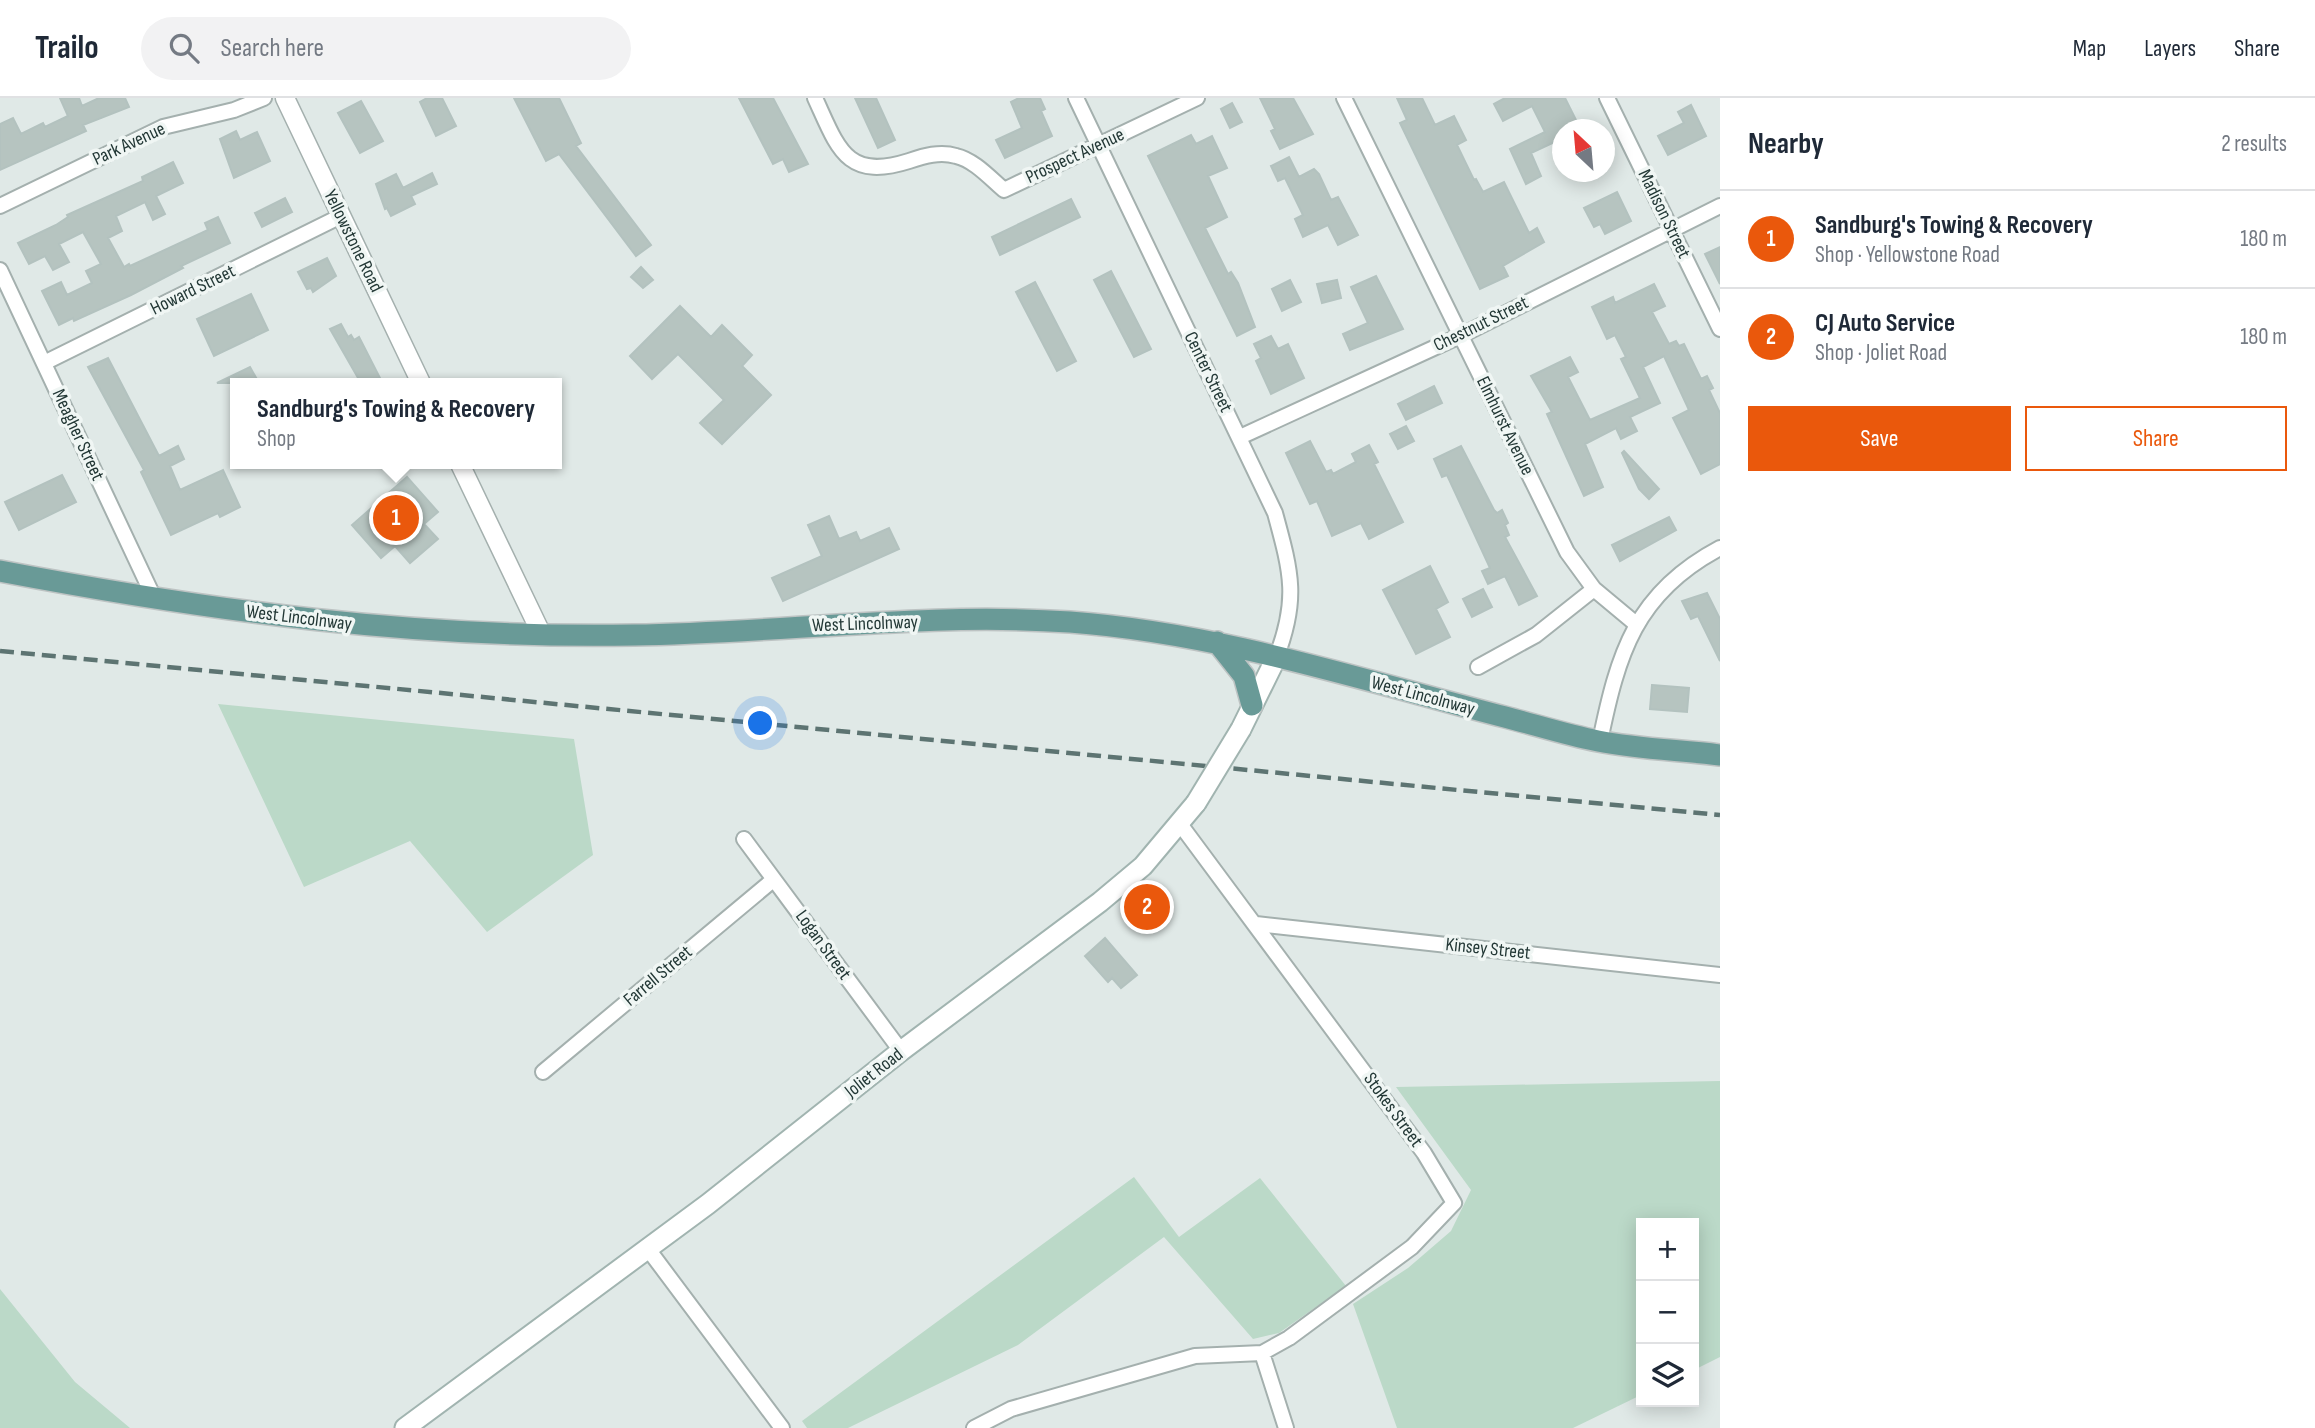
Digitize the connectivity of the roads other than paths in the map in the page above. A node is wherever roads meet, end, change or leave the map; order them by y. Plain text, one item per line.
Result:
1 (264, 98) edge
2 (285, 98) edge
3 (815, 98) edge
4 (1076, 98) edge
5 (1197, 98) edge
6 (1344, 98) edge
7 (1607, 98) edge
8 (1098, 145) junction
9 (0, 206) edge
10 (1720, 206) edge
11 (341, 216) junction
12 (1672, 230) junction
13 (0, 270) edge
14 (1720, 329) edge
15 (1462, 335) junction
16 (44, 363) junction
17 (419, 378) edge
18 (1240, 437) junction
19 (462, 469) edge
20 (1720, 548) edge
21 (0, 570) edge
22 (1594, 589) junction
23 (155, 600) junction
24 (1636, 624) junction
25 (542, 635) junction
26 (1217, 642) junction
27 (1276, 657) junction
28 (1478, 667) dead end
29 (1252, 705) junction
30 (1600, 741) junction
31 (1720, 755) edge
32 (1180, 824) junction
33 (744, 839) dead end
34 (773, 880) junction
35 (1256, 924) junction
36 (1720, 975) edge
37 (901, 1051) junction
38 (543, 1072) dead end
39 (648, 1249) junction
40 (1262, 1353) junction
41 (405, 1428) edge
42 (782, 1428) edge
43 (974, 1428) edge
44 (1286, 1428) edge

1 - 9 street, Park Avenue
2 - 11 street, Yellowstone Road
3 - 8 street, Prospect Avenue
4 - 8 street, Center Street
5 - 8 street, Prospect Avenue
6 - 15 street, Elmhurst Avenue
7 - 12 street, Madison Street
8 - 18 street, Center Street
10 - 12 street, Chestnut Street
11 - 16 street, Howard Street
11 - 17 street, Yellowstone Road
12 - 14 street, Madison Street
12 - 15 street, Chestnut Street
13 - 16 street, Meagher Street
15 - 18 street, Chestnut Street
15 - 22 street, Elmhurst Avenue
16 - 23 street, Meagher Street
18 - 27 street, Center Street
19 - 25 street
20 - 24 street
21 - 23 main road, West Lincolnway
22 - 24 street, Elmhurst Avenue
22 - 28 street
23 - 25 main road, West Lincolnway
24 - 30 street
25 - 26 main road, West Lincolnway
26 - 27 main road, West Lincolnway
26 - 29 main road
27 - 29 main road, Joliet Road
27 - 30 main road, West Lincolnway
29 - 32 main road, Joliet Road, bridge
30 - 31 main road, West Lincolnway
32 - 35 street, Stokes Street
32 - 37 main road, Joliet Road
33 - 34 street, Logan Street
34 - 37 street, Logan Street
34 - 38 street, Farrell Street
35 - 36 street, Kinsey Street
35 - 40 street, Stokes Street
37 - 39 main road, Joliet Road
39 - 41 main road, Joliet Road
39 - 42 street
40 - 43 street
40 - 44 street

